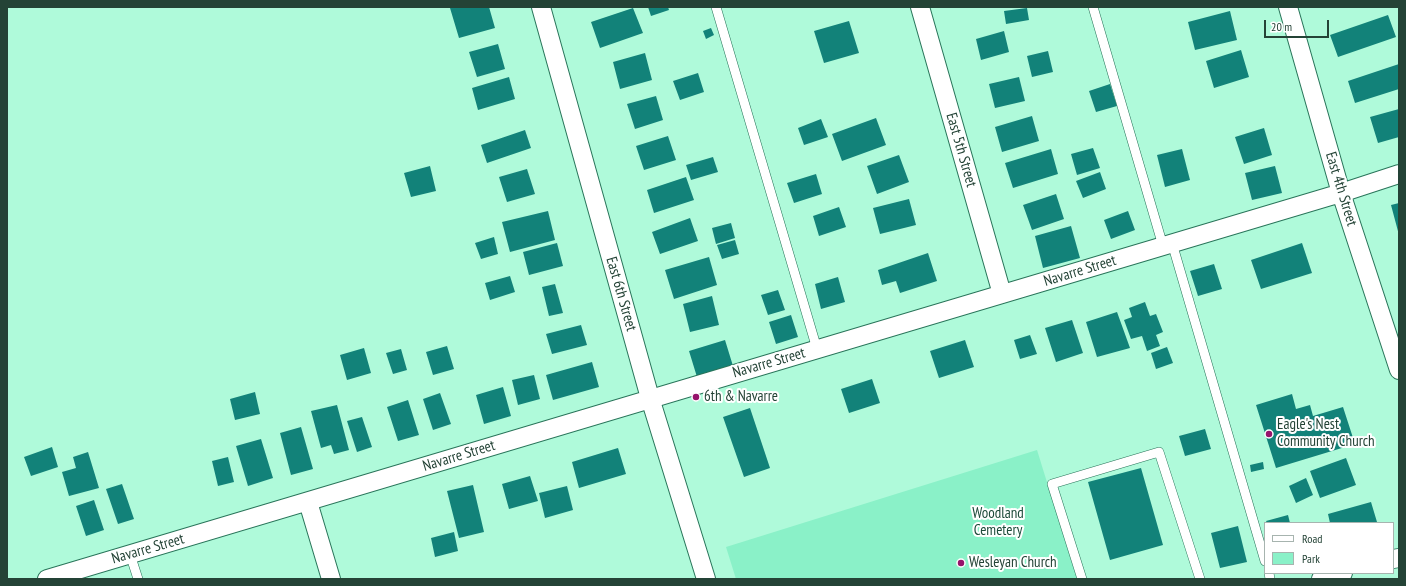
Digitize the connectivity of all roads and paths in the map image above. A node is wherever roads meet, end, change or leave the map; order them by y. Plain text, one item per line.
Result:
1 (541, 7) edge
2 (716, 7) edge
3 (920, 7) edge
4 (1093, 7) edge
5 (1288, 7) edge
6 (1399, 174) edge
7 (1341, 193) junction
8 (1167, 245) junction
9 (1002, 294) junction
10 (817, 349) junction
11 (1399, 370) edge
12 (650, 398) junction
13 (308, 502) junction
14 (130, 554) junction
15 (1264, 558) edge
16 (1339, 574) edge
17 (47, 579) edge
18 (138, 579) edge
19 (331, 579) edge
20 (706, 579) edge
21 (1082, 579) edge
22 (1200, 579) edge
23 (1321, 579) edge

1 - 12 street, East 6th Street
2 - 10 lane
3 - 9 street, East 5th Street
4 - 8 lane
5 - 7 street, East 4th Street
6 - 7 street, Navarre Street
7 - 8 street, Navarre Street
7 - 11 street, East 4th Street
8 - 9 street, Navarre Street
8 - 15 lane
9 - 10 street, Navarre Street
10 - 12 street, Navarre Street
12 - 13 street, Navarre Street
12 - 20 street, East 6th Street
13 - 14 street, Navarre Street
13 - 19 street
14 - 17 street, Navarre Street
14 - 18 lane
16 - 23 street
21 - 22 lane

